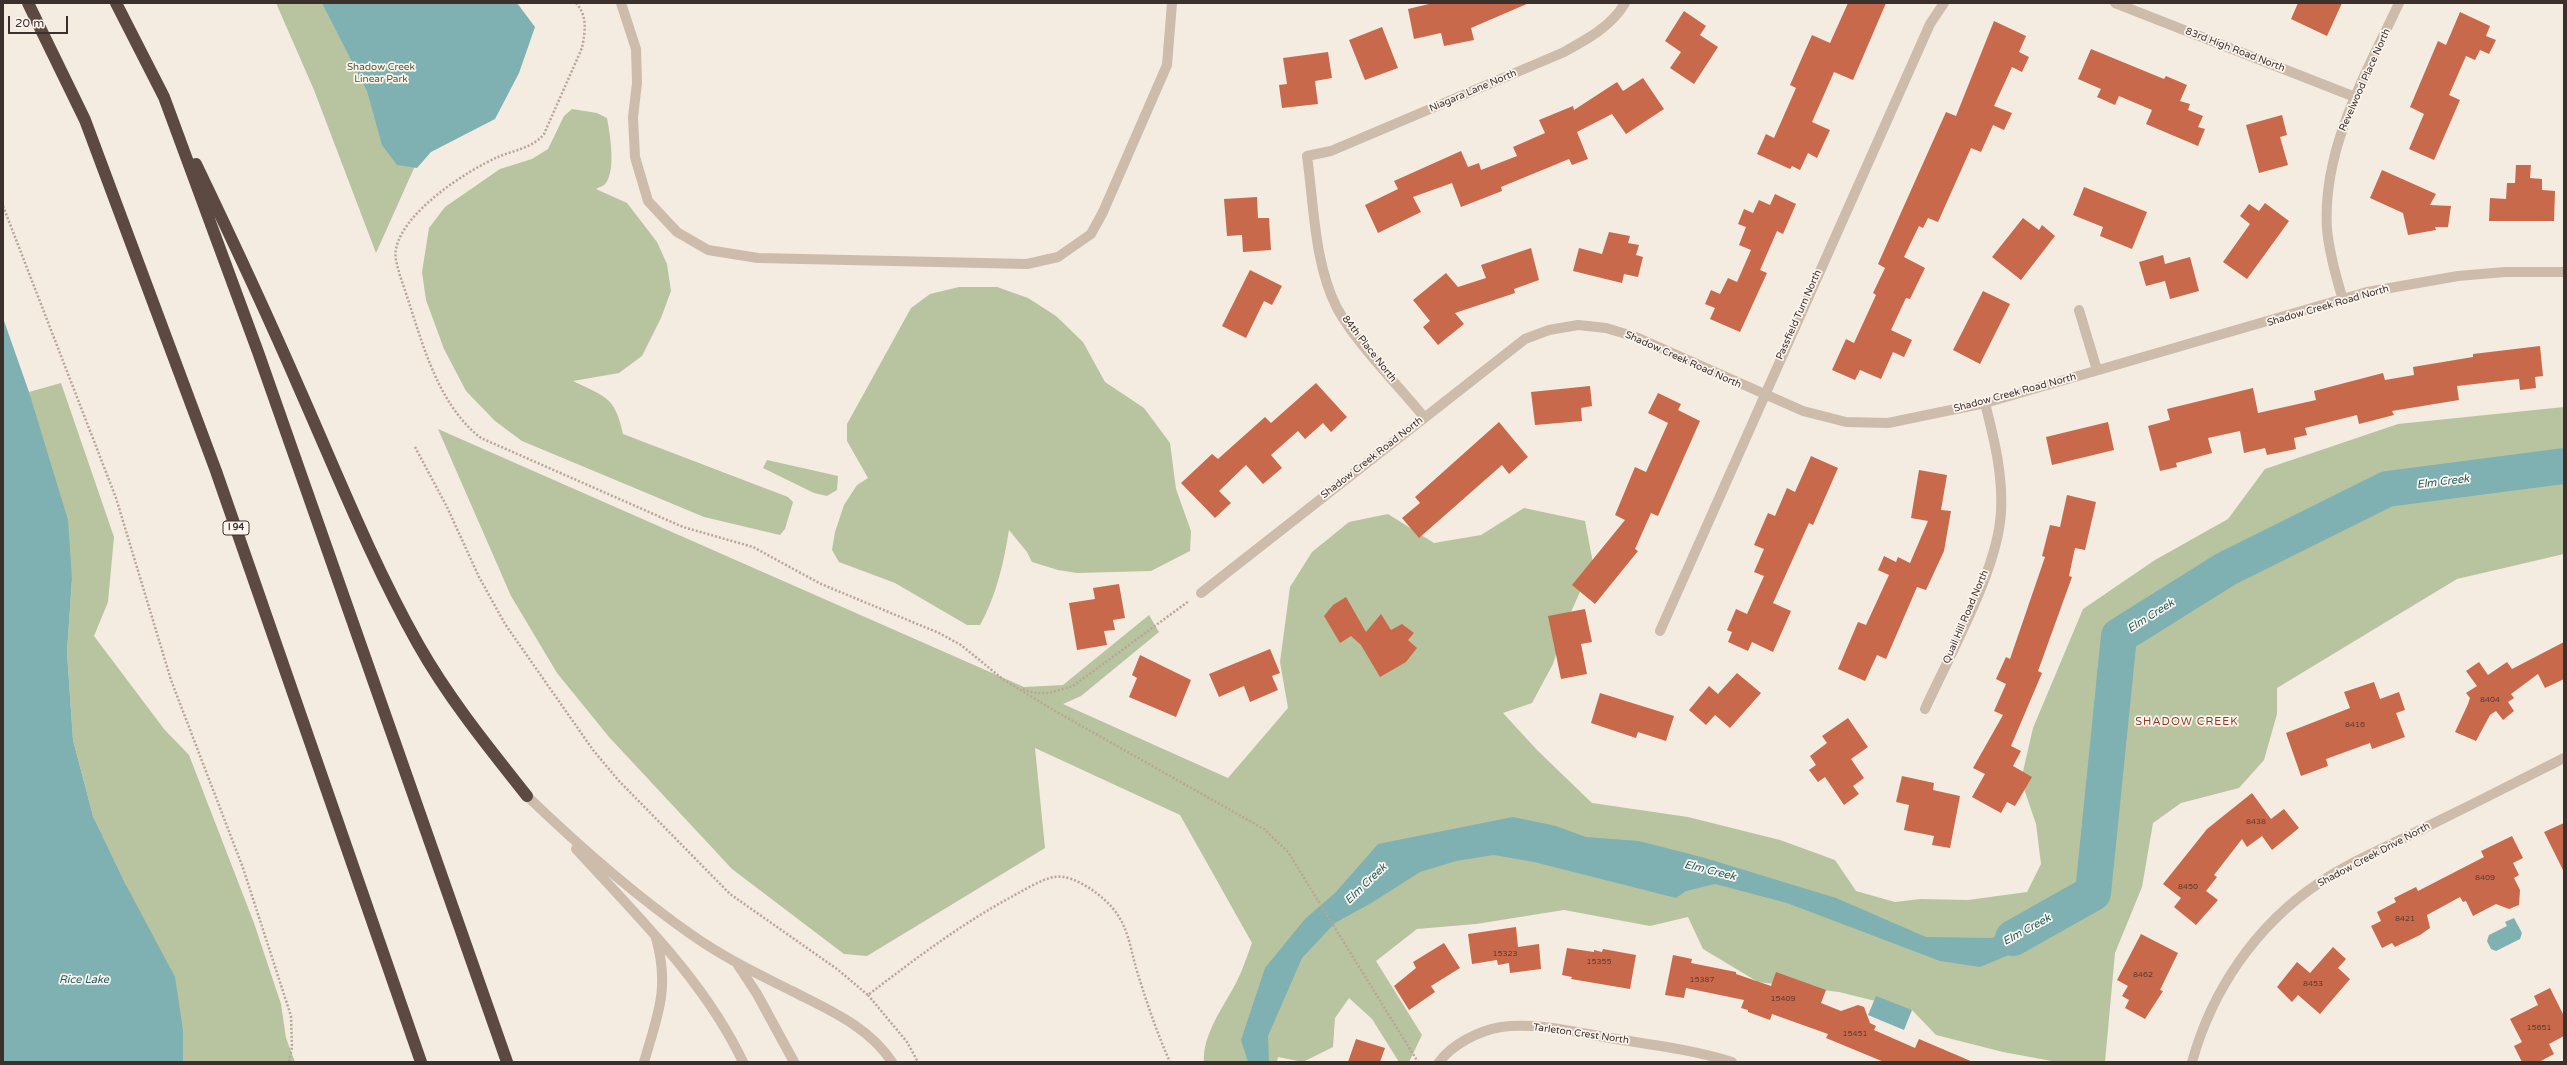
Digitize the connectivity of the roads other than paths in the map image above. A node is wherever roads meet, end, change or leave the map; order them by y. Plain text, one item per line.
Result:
1 (28, 3) edge
2 (116, 3) edge
3 (621, 3) edge
4 (1172, 3) edge
5 (1625, 3) edge
6 (1944, 3) edge
7 (2115, 3) edge
8 (2399, 3) edge
9 (164, 98) junction
10 (2355, 98) junction
11 (1308, 156) joint
12 (2564, 272) edge
13 (2343, 300) junction
14 (2079, 310) dead end
15 (2097, 370) junction
16 (1763, 395) junction
17 (1985, 403) junction
18 (1424, 417) junction
19 (1201, 593) road end
20 (1660, 631) dead end
21 (1925, 709) dead end
22 (2564, 758) edge
23 (528, 796) junction
24 (654, 933) junction
25 (736, 963) junction
26 (421, 1062) edge
27 (507, 1062) edge
28 (644, 1062) edge
29 (744, 1062) edge
30 (794, 1062) edge
31 (892, 1062) edge
32 (1439, 1062) edge
33 (1732, 1062) edge
34 (2192, 1062) edge

1 - 26 highway, I 94
2 - 9 highway
3 - 4 street
5 - 11 street, Niagara Lane North
6 - 16 street, Passfield Turn North
7 - 10 street, 83rd High Road North
8 - 10 street, Revelwood Place North
9 - 23 highway
9 - 27 highway
10 - 13 street, Revelwood Place North
11 - 18 street, 84th Place North
12 - 13 street, Shadow Creek Road North
13 - 15 street, Shadow Creek Road North
14 - 15 street
15 - 17 street, Shadow Creek Road North
16 - 17 street, Shadow Creek Road North
16 - 18 street, Shadow Creek Road North
16 - 20 street, Passfield Turn North
17 - 21 street, Quail Hill Road North
18 - 19 street, Shadow Creek Road North
22 - 34 street, Shadow Creek Drive North
23 - 24 street
23 - 25 street
24 - 28 street
24 - 29 street
25 - 30 street
25 - 31 street
32 - 33 street, Tarleton Crest North

